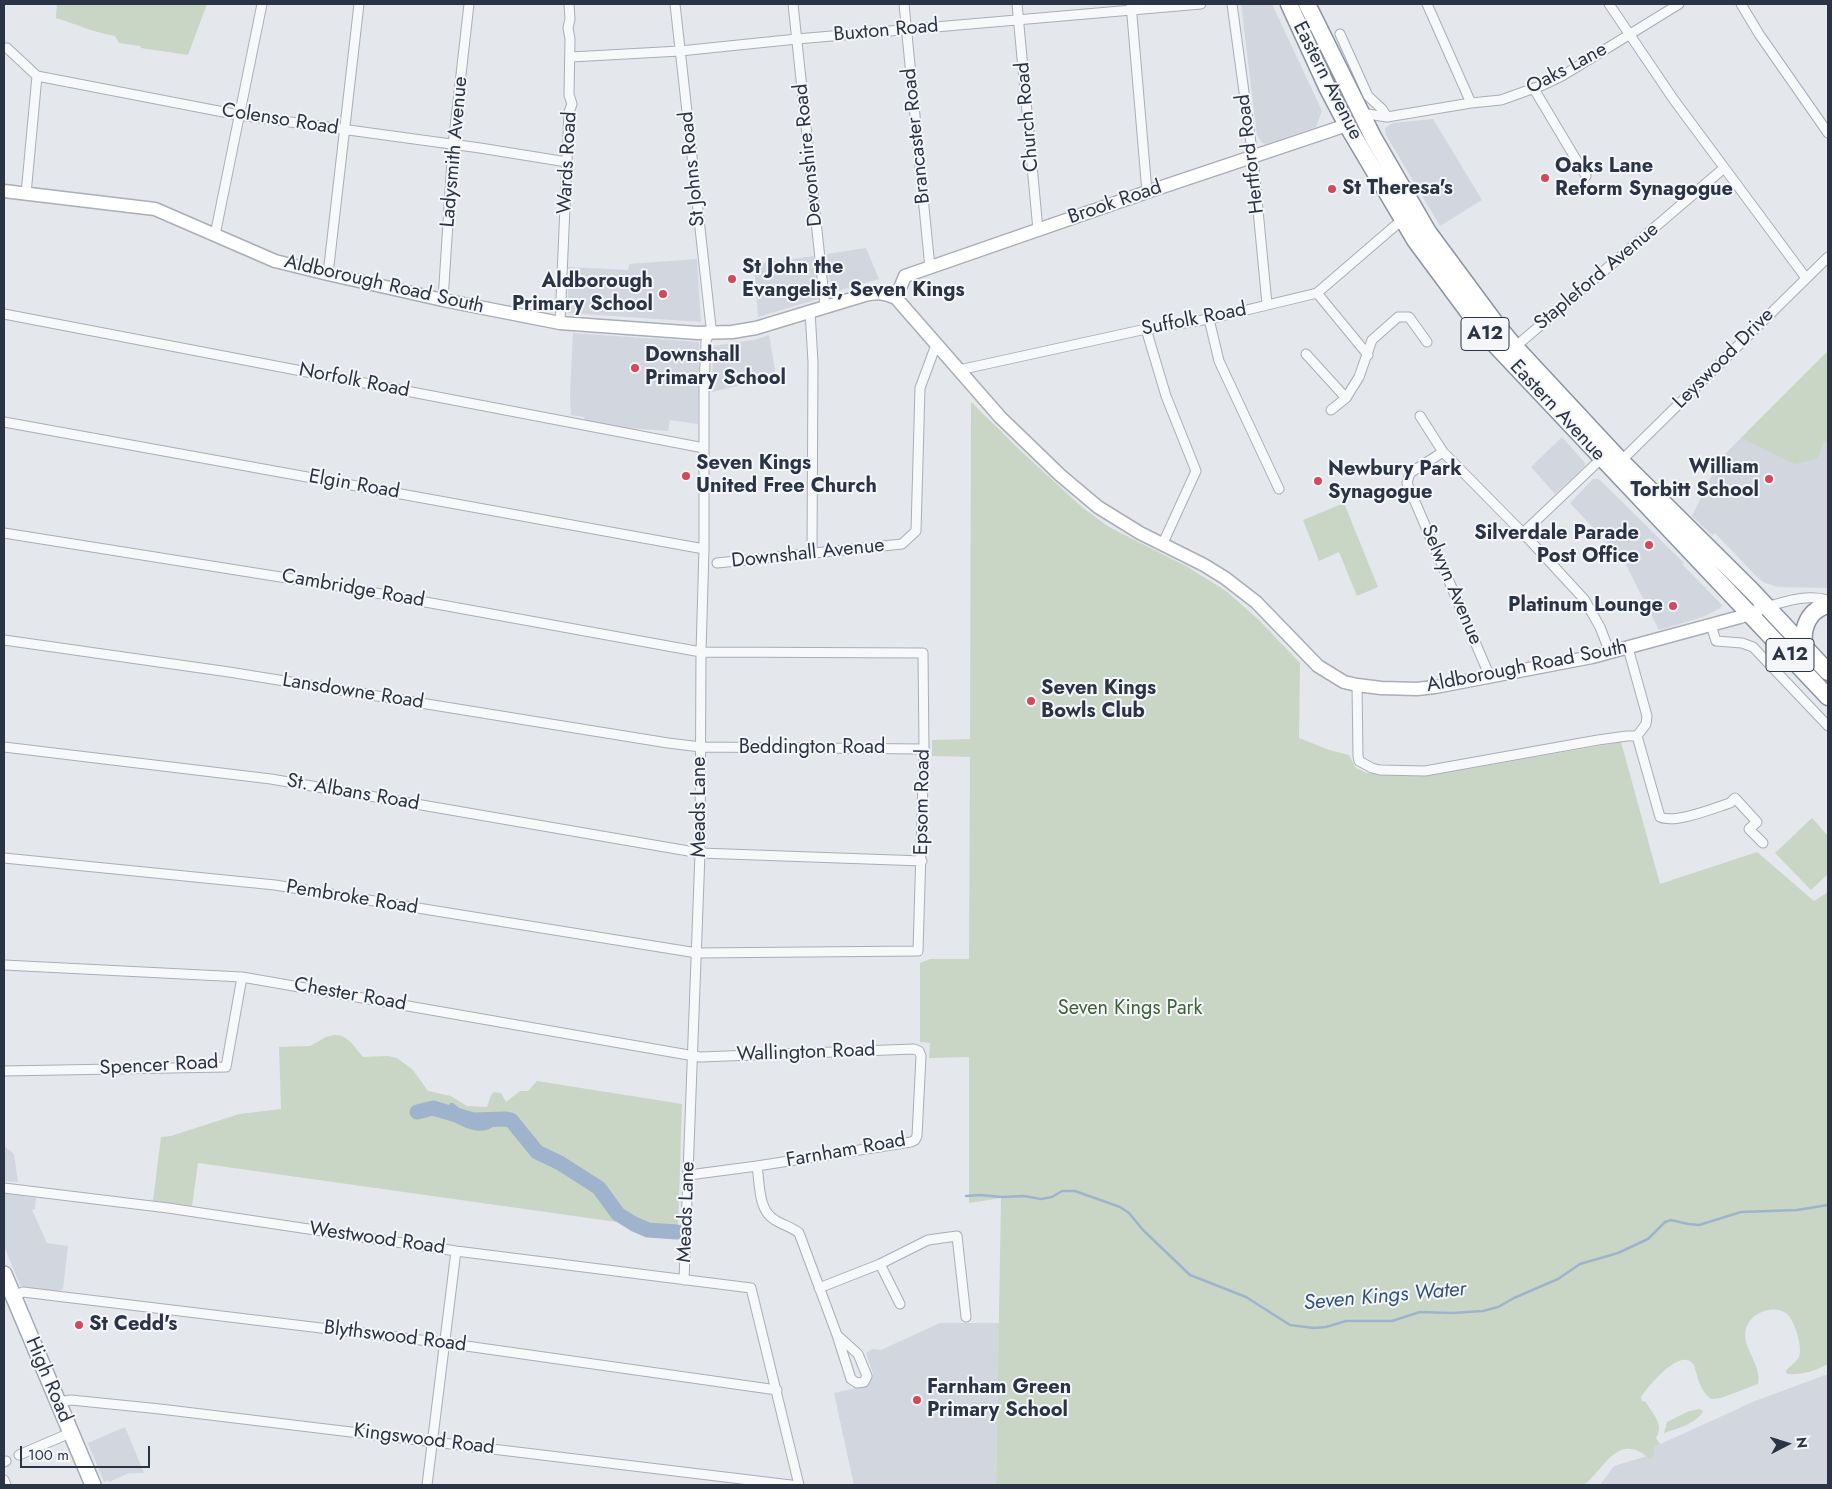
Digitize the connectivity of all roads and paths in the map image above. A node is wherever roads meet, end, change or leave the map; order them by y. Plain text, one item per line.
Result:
1 (262, 4) edge
2 (359, 4) edge
3 (469, 4) edge
4 (569, 4) edge
5 (675, 4) edge
6 (794, 4) edge
7 (904, 4) edge
8 (1017, 4) edge
9 (1201, 4) edge
10 (1232, 4) edge
11 (1289, 4) edge
12 (1308, 4) edge
13 (1427, 4) edge
14 (1609, 4) edge
15 (1679, 4) edge
16 (1741, 4) edge
17 (1131, 7) edge
18 (1018, 20) junction
19 (906, 29) junction
20 (1340, 34) dead end
21 (1630, 35) junction
22 (797, 39) junction
23 (4, 48) edge
24 (680, 51) junction
25 (571, 57) junction
26 (37, 76) junction
27 (1534, 89) junction
28 (1471, 103) junction
29 (1361, 113) junction
30 (239, 115) junction
31 (1387, 117) junction
32 (1347, 125) junction
33 (344, 130) junction
34 (1828, 133) edge
35 (1373, 137) junction
36 (453, 145) junction
37 (1254, 158) junction
38 (567, 162) junction
39 (1724, 168) junction
40 (1586, 176) dead end
41 (4, 191) edge
42 (1147, 192) junction
43 (26, 194) junction
44 (1403, 219) junction
45 (1038, 230) junction
46 (215, 236) junction
47 (1828, 257) edge
48 (930, 268) junction
49 (328, 274) junction
50 (1806, 278) junction
51 (1317, 293) junction
52 (896, 298) junction
53 (443, 300) junction
54 (1267, 304) junction
55 (825, 306) junction
56 (810, 312) junction
57 (4, 314) edge
58 (1209, 319) junction
59 (560, 323) junction
60 (1146, 329) junction
61 (709, 334) junction
62 (1427, 342) dead end
63 (936, 346) junction
64 (1515, 347) junction
65 (1306, 354) dead end
66 (1368, 355) junction
67 (959, 370) junction
68 (1346, 398) junction
69 (1331, 410) dead end
70 (1420, 416) dead end
71 (4, 422) edge
72 (704, 448) junction
73 (1443, 452) junction
74 (1602, 458) junction
75 (1621, 461) junction
76 (1280, 489) dead end
77 (4, 533) edge
78 (1523, 533) junction
79 (1163, 543) junction
80 (704, 549) junction
81 (812, 553) junction
82 (717, 563) dead end
83 (1828, 600) edge
84 (1828, 605) edge
85 (1766, 607) junction
86 (1750, 614) junction
87 (1711, 625) junction
88 (4, 640) edge
89 (1804, 646) junction
90 (1628, 648) junction
91 (701, 652) junction
92 (924, 653) joint
93 (1610, 653) junction
94 (1828, 672) edge
95 (1489, 677) junction
96 (1357, 685) junction
97 (1828, 696) edge
98 (1828, 726) edge
99 (1637, 736) junction
100 (4, 747) edge
101 (701, 747) junction
102 (924, 749) junction
103 (1763, 844) dead end
104 (700, 853) junction
105 (4, 858) edge
106 (922, 860) junction
107 (918, 951) joint
108 (698, 953) junction
109 (4, 965) edge
110 (242, 977) junction
111 (919, 1051) joint
112 (693, 1056) junction
113 (4, 1071) edge
114 (757, 1166) junction
115 (689, 1174) junction
116 (4, 1188) edge
117 (456, 1251) junction
118 (880, 1264) junction
119 (4, 1274) edge
120 (684, 1280) junction
121 (819, 1288) junction
122 (13, 1296) junction
123 (900, 1304) dead end
124 (966, 1317) dead end
125 (837, 1335) junction
126 (445, 1343) junction
127 (777, 1390) junction
128 (57, 1402) junction
129 (70, 1433) junction
130 (432, 1441) junction
131 (19, 1455) dead end
132 (4, 1480) edge
133 (6, 1485) edge
134 (93, 1485) edge
135 (427, 1485) edge
136 (791, 1485) edge
137 (799, 1485) edge

1 - 30 street
2 - 33 street
3 - 36 street, Ladysmith Avenue
4 - 25 street, Wards Road
5 - 24 street, St Johns Road
6 - 22 street, Devonshire Road
7 - 19 street, Brancaster Road
8 - 18 street, Church Road
9 - 17 street, Buxton Road
10 - 37 street, Hertford Road
11 - 32 highway, Eastern Avenue / A12
12 - 29 highway, Eastern Avenue / A12
13 - 28 street
14 - 21 street
15 - 21 street, Oaks Lane
16 - 34 street
17 - 18 street, Buxton Road
17 - 42 street
18 - 19 street, Buxton Road
18 - 45 street, Church Road
19 - 22 street, Buxton Road
19 - 48 street, Brancaster Road
20 - 31 street
21 - 27 street, Oaks Lane
21 - 39 street
22 - 24 street, Buxton Road
22 - 55 street, Devonshire Road
23 - 26 street
24 - 25 street, Buxton Road
24 - 61 street, St Johns Road
25 - 38 street, Wards Road
26 - 30 street, Colenso Road
26 - 43 street
27 - 28 street, Oaks Lane
27 - 40 street
28 - 31 street, Oaks Lane
29 - 31 street, Oaks Lane
29 - 35 highway, Eastern Avenue / A12
30 - 33 street, Colenso Road
30 - 46 street
31 - 35 street
32 - 37 street, Brook Road
32 - 44 highway, Eastern Avenue / A12
33 - 36 street, Colenso Road
33 - 49 street
35 - 64 highway, Eastern Avenue / A12
36 - 38 street, Colenso Road
36 - 53 street, Ladysmith Avenue
37 - 42 street, Brook Road
37 - 54 street, Hertford Road
38 - 59 street, Wards Road
39 - 50 street
39 - 64 street, Stapleford Avenue
41 - 43 street, Aldborough Road South
42 - 45 street, Brook Road
43 - 46 street, Aldborough Road South
44 - 51 street, Suffolk Road
44 - 74 highway, Eastern Avenue / A12
45 - 48 street, Brook Road
46 - 49 street, Aldborough Road South
47 - 50 street, Leyswood Drive
48 - 52 street, Brook Road
49 - 53 street, Aldborough Road South
50 - 75 street, Leyswood Drive
51 - 54 street, Suffolk Road
51 - 66 street
52 - 55 street, Aldborough Road South
52 - 63 street, Aldborough Road South
53 - 59 street, Aldborough Road South
54 - 58 street, Suffolk Road
55 - 56 street, Aldborough Road South
56 - 61 street, Aldborough Road South
56 - 81 street
57 - 72 street, Norfolk Road
58 - 60 street, Suffolk Road
58 - 76 street
59 - 61 street, Aldborough Road South
60 - 67 street, Suffolk Road
60 - 79 street
61 - 72 street, Meads Lane
62 - 66 street
63 - 67 street, Aldborough Road South
63 - 81 street, Downshall Avenue
64 - 75 highway, Eastern Avenue / A12
65 - 68 street
66 - 68 street
67 - 79 street, Aldborough Road South
68 - 69 street
70 - 73 street
71 - 80 street, Elgin Road
72 - 80 street, Meads Lane
73 - 78 street
73 - 95 street, Selwyn Avenue
74 - 78 street
74 - 86 highway, Eastern Avenue / A12
75 - 85 highway, Eastern Avenue / A12
77 - 91 street, Cambridge Road
78 - 93 street
79 - 96 street, Aldborough Road South
80 - 91 street, Meads Lane
81 - 82 street, Downshall Avenue
83 - 85 street
84 - 89 highway, A12
85 - 86 street, Aldborough Road South
85 - 89 highway, A12
86 - 87 street, Aldborough Road South
86 - 97 highway, A12
87 - 90 street, Aldborough Road South
87 - 98 street
88 - 101 street, Lansdowne Road
89 - 94 highway, A12
90 - 93 street, Aldborough Road South
90 - 99 street
91 - 92 street, Cambridge Road
91 - 101 street, Meads Lane
92 - 102 street, Epsom Road
93 - 95 street, Aldborough Road South
95 - 96 street, Aldborough Road South
96 - 99 street
99 - 103 street
100 - 104 street, St. Albans Road
101 - 102 street, Beddington Road
101 - 104 street, Meads Lane
102 - 106 street, Epsom Road
104 - 106 street, St. Albans Road
104 - 108 street, Meads Lane
105 - 108 street, Pembroke Road
106 - 107 street, Epsom Road
107 - 108 street, Pembroke Road
108 - 112 street, Meads Lane
109 - 110 street, Chester Road
110 - 112 street, Chester Road
110 - 113 street, Spencer Road
111 - 112 street, Wallington Road
111 - 114 street, Farnham Road
112 - 115 street, Meads Lane
114 - 115 street, Farnham Road
114 - 121 street
115 - 120 street, Meads Lane
116 - 117 street, Westwood Road
117 - 120 street, Westwood Road
117 - 126 street
118 - 121 street
118 - 123 street
118 - 124 street
119 - 122 main road, High Road
120 - 127 street, Westwood Road
121 - 125 street
122 - 126 street, Blythswood Road
122 - 128 main road, High Road
125 - 125 street
126 - 127 street, Blythswood Road
126 - 130 street
127 - 137 street
128 - 129 main road, High Road
128 - 130 street, Kingswood Road
129 - 131 street
129 - 134 main road, High Road
130 - 135 street
130 - 136 street, Kingswood Road
132 - 133 street

